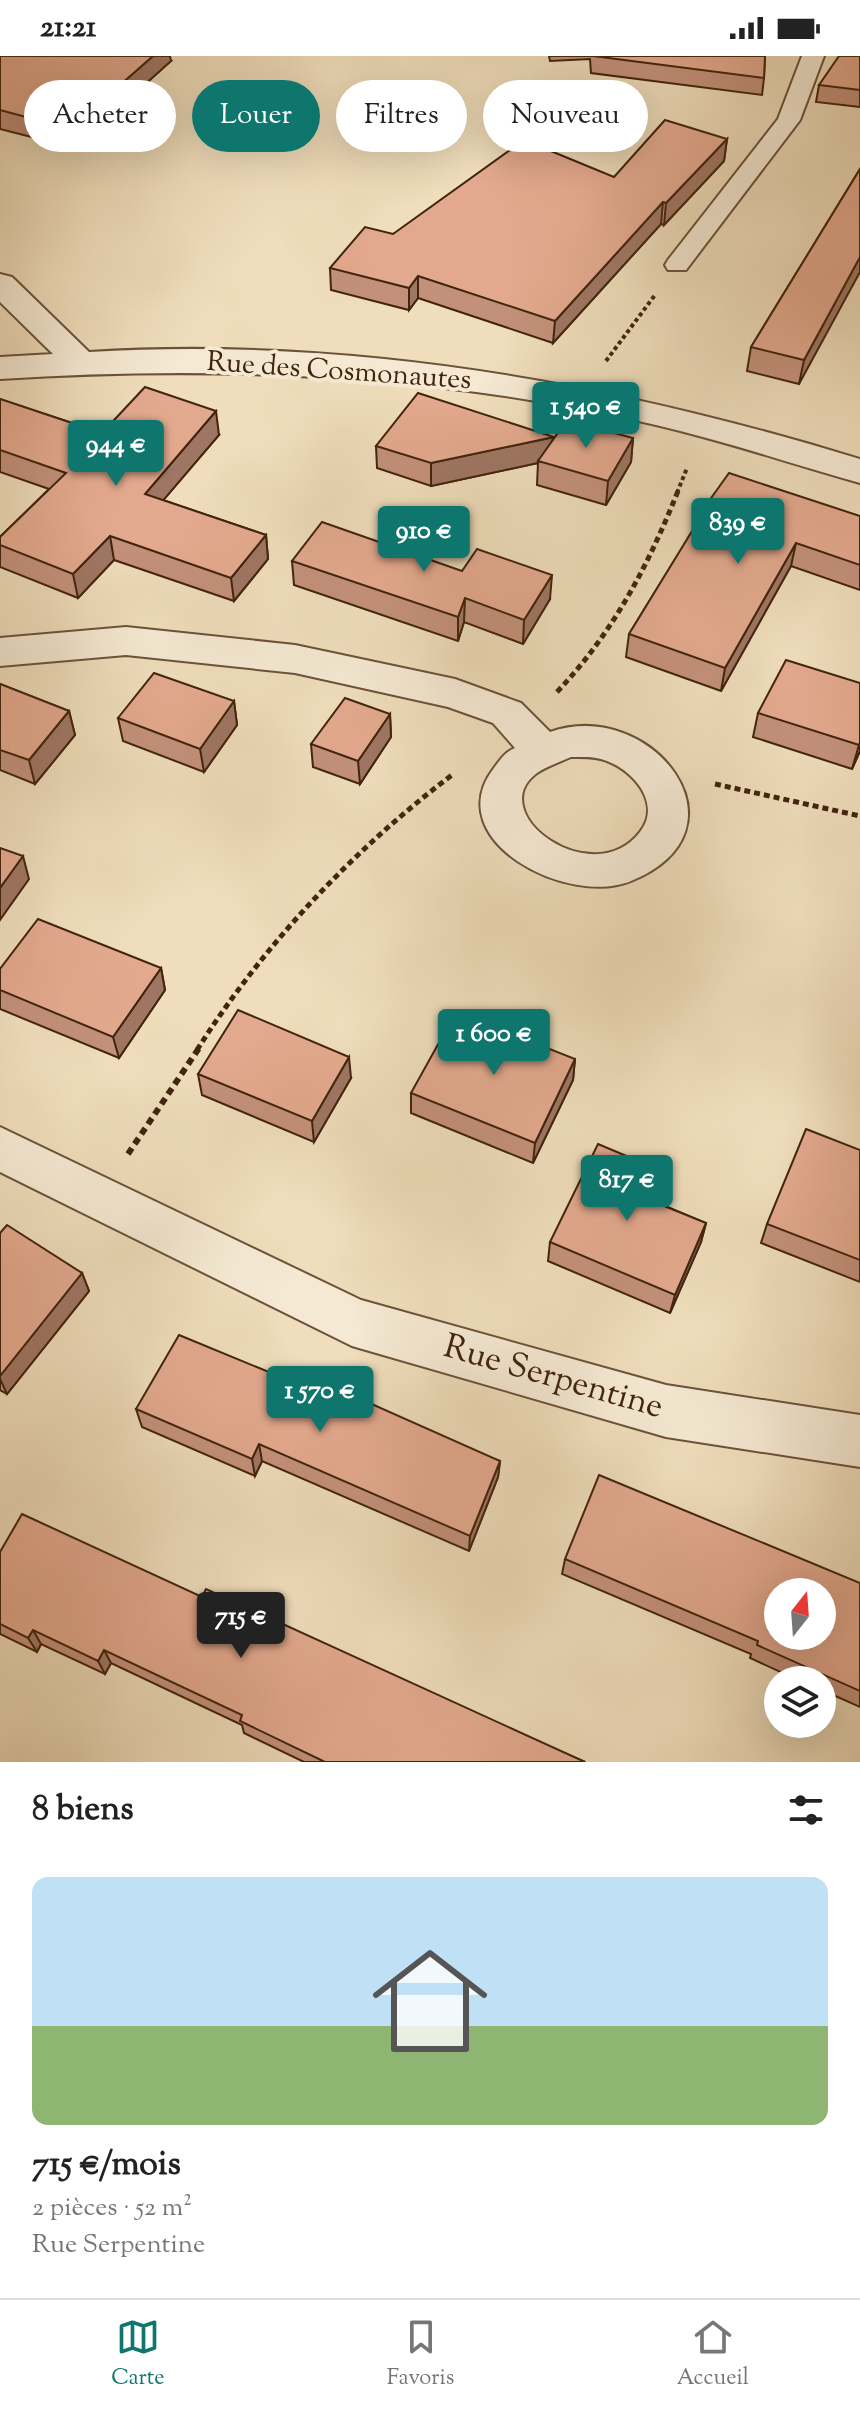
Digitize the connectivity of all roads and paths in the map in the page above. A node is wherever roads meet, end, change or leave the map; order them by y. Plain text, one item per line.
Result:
1 (813, 56) edge
2 (677, 265) joint
3 (0, 284) edge
4 (79, 361) junction
5 (0, 368) edge
6 (586, 402) junction
7 (703, 427) junction
8 (860, 471) edge
9 (0, 652) edge
10 (532, 737) junction
11 (659, 777) junction
12 (860, 816) edge
13 (0, 1148) edge
14 (94, 1194) junction
15 (860, 1441) edge

1 - 2 lane
2 - 6 path
3 - 4 street
4 - 5 street, Rue des Cosmonautes
4 - 6 street, Rue des Cosmonautes
6 - 7 street, Rue des Cosmonautes
7 - 8 street, Rue des Cosmonautes
7 - 10 path
9 - 10 street
10 - 11 street
10 - 11 street
10 - 14 path
11 - 12 path
13 - 14 street, Rue Serpentine
14 - 15 street, Rue Serpentine

